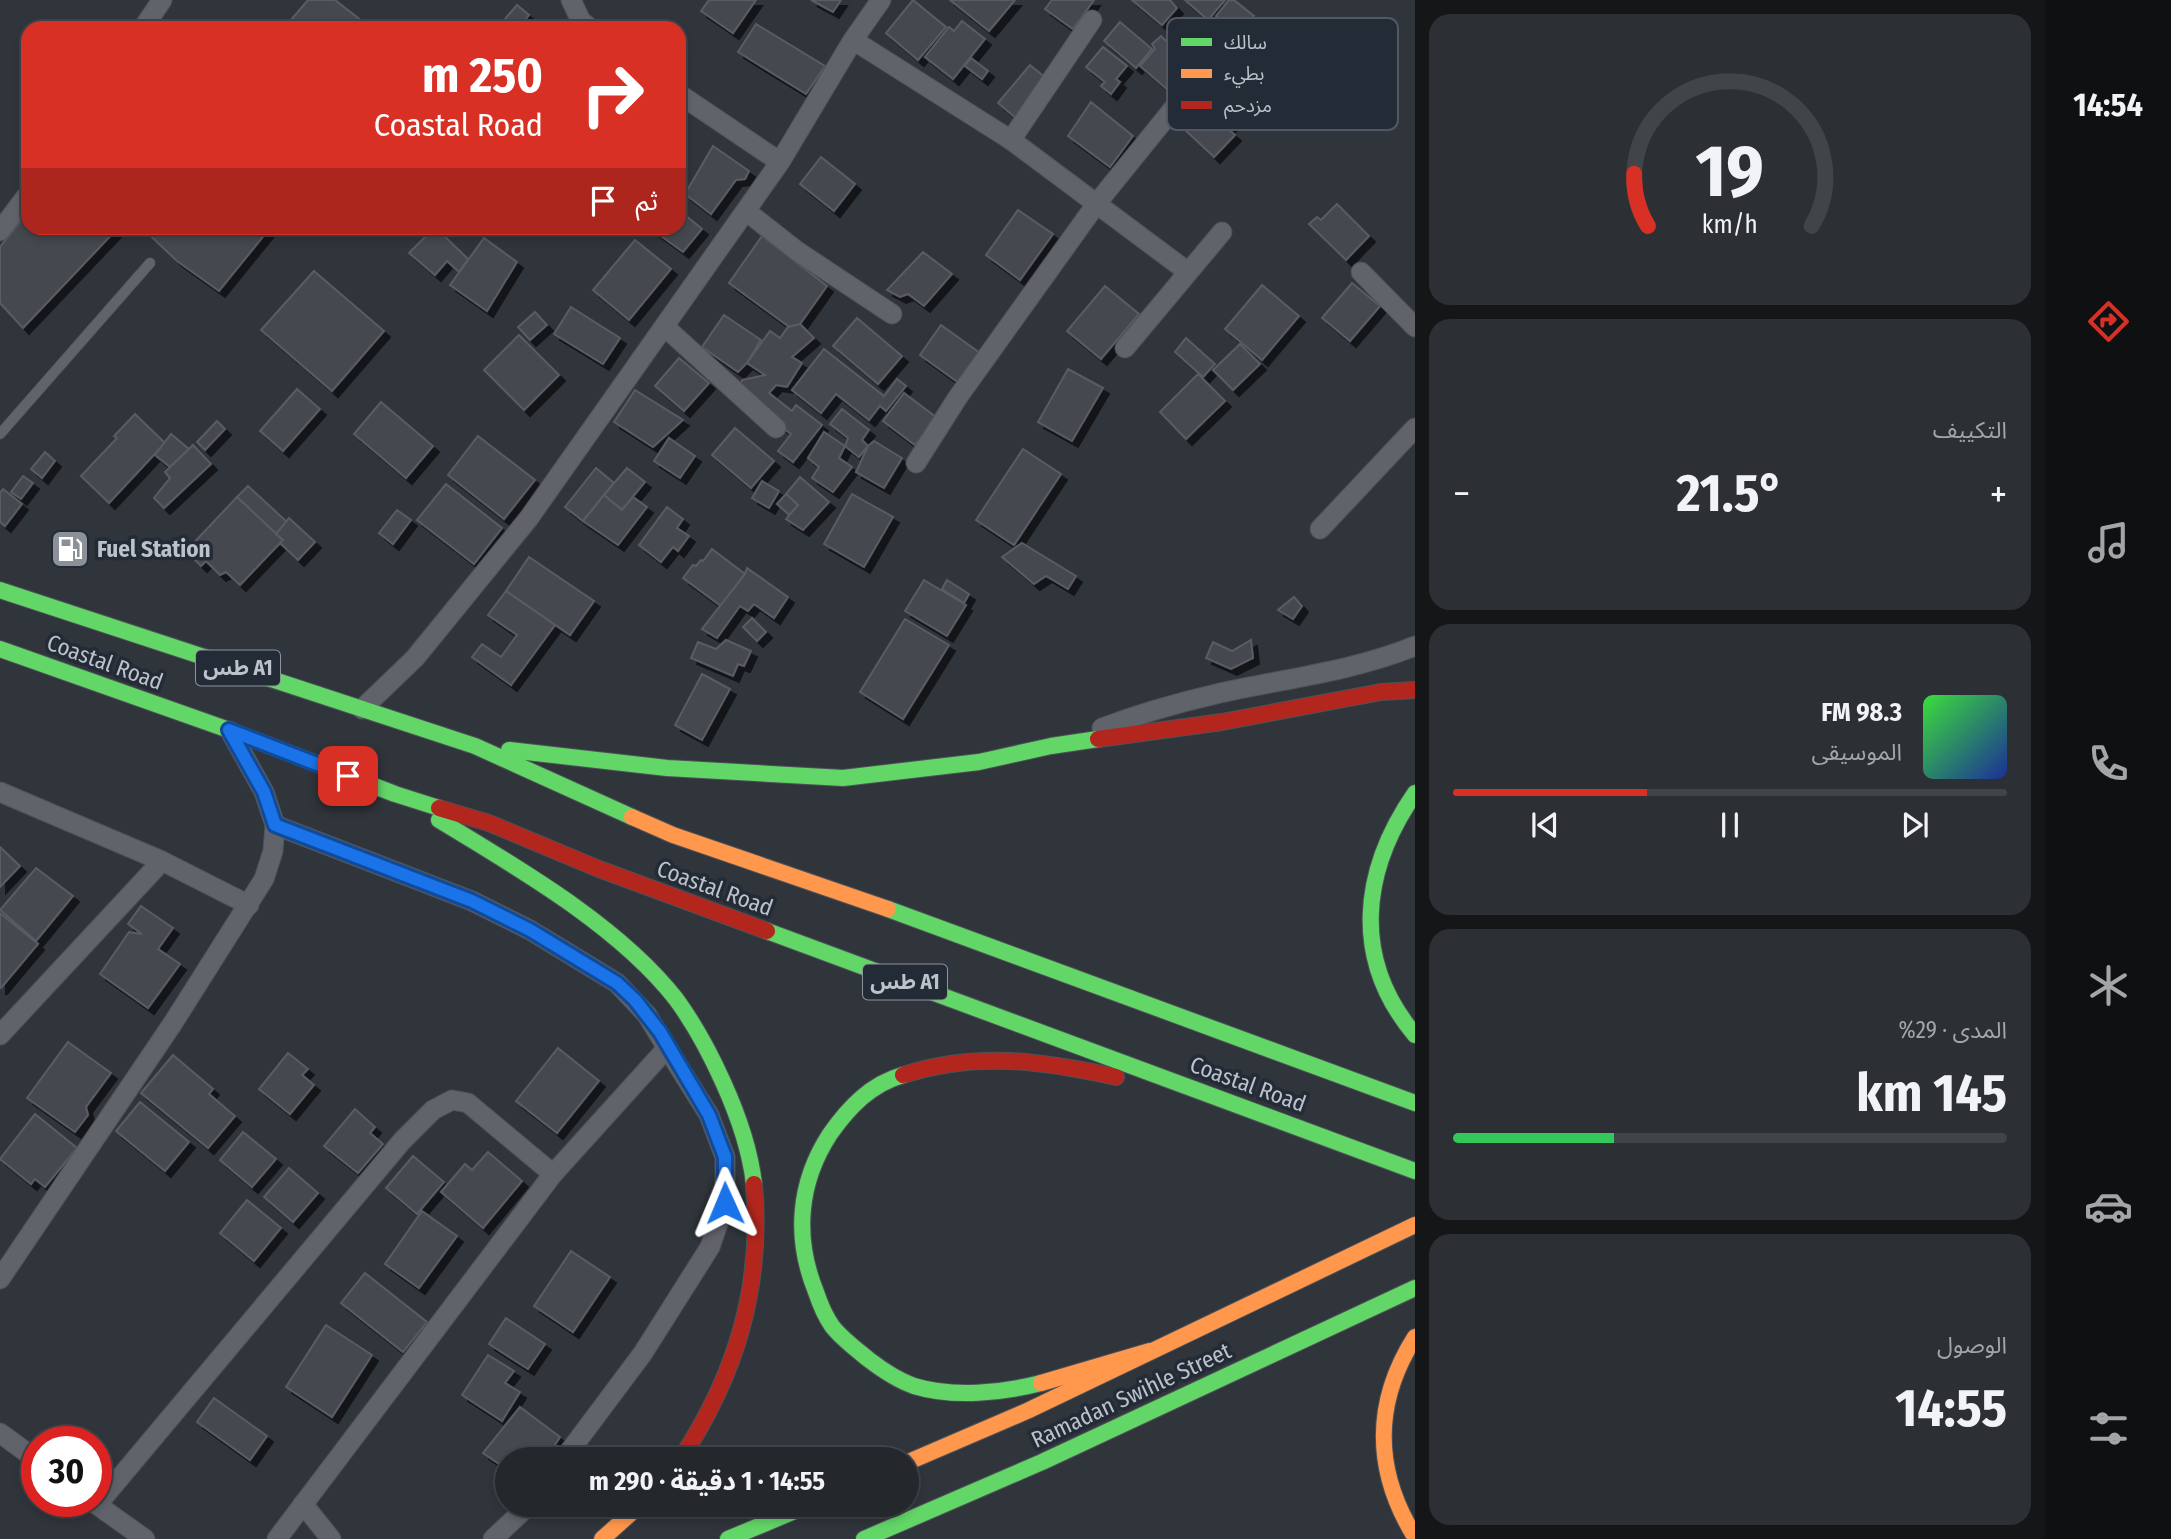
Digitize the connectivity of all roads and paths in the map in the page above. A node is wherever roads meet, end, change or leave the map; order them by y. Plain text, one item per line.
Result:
1 (162, 0) edge
2 (571, 0) edge
3 (881, 0) edge
4 (1092, 20) dead end
5 (148, 21) edge
6 (581, 21) edge
7 (853, 40) junction
8 (686, 99) edge
9 (1167, 116) edge
10 (1011, 140) junction
11 (780, 162) junction
12 (21, 203) edge
13 (1097, 203) junction
14 (746, 211) junction
15 (0, 231) edge
16 (1222, 232) dead end
17 (150, 263) dead end
18 (1188, 272) junction
19 (1361, 272) dead end
20 (892, 314) dead end
21 (665, 327) junction
22 (1415, 327) edge
23 (1125, 348) dead end
24 (776, 428) dead end
25 (1415, 428) edge
26 (0, 434) edge
27 (916, 463) dead end
28 (1320, 529) dead end
29 (0, 590) edge
30 (1415, 646) edge
31 (0, 649) edge
32 (1415, 690) edge
33 (362, 709) junction
34 (229, 730) junction
35 (475, 746) junction
36 (1051, 746) junction
37 (0, 792) edge
38 (1415, 793) edge
39 (395, 794) junction
40 (275, 825) junction
41 (162, 861) junction
42 (248, 905) junction
43 (0, 1035) edge
44 (1415, 1035) edge
45 (667, 1048) junction
46 (1415, 1103) edge
47 (1237, 1104) junction
48 (1415, 1171) edge
49 (553, 1174) junction
50 (1415, 1225) edge
51 (0, 1279) edge
52 (1415, 1288) edge
53 (1415, 1337) edge
54 (1150, 1351) junction
55 (0, 1433) edge
56 (573, 1447) edge
57 (689, 1447) edge
58 (21, 1448) edge
59 (919, 1457) edge
60 (112, 1483) edge
61 (303, 1504) junction
62 (112, 1515) edge
63 (516, 1517) edge
64 (627, 1517) edge
65 (780, 1517) edge
66 (1415, 1537) edge
67 (145, 1539) edge
68 (276, 1539) edge
69 (331, 1539) edge
70 (493, 1539) edge
71 (602, 1539) edge
72 (728, 1539) edge
73 (864, 1539) edge

1 - 5 street
2 - 6 street
3 - 7 street
4 - 10 street
7 - 10 street
7 - 11 street
8 - 11 street
9 - 13 street
10 - 13 street
11 - 14 street
12 - 15 street
13 - 18 street
13 - 27 street
14 - 20 street
14 - 21 street
16 - 18 street
17 - 26 lane
18 - 23 street
19 - 22 street
21 - 24 street
21 - 33 street
25 - 28 street
29 - 33 main road, Coastal Road / طس A1
30 - 36 street
31 - 34 main road, Coastal Road / طس A1
32 - 36 main road
33 - 35 main road, Coastal Road / طس A1
34 - 39 main road, Coastal Road / طس A1
34 - 40 street
35 - 36 main road
35 - 46 main road, Coastal Road / طس A1
37 - 41 street
38 - 44 main road
39 - 47 main road, Coastal Road / طس A1
39 - 57 main road
40 - 42 street
40 - 45 street
41 - 42 street
41 - 43 street
42 - 51 street
45 - 49 street
45 - 56 street
47 - 48 main road, Coastal Road / طس A1
47 - 54 main road
49 - 60 street
49 - 61 street
50 - 54 main road, Ramadan Swihle Street
52 - 73 main road, Ramadan Swihle Street
53 - 66 main road
54 - 59 main road, Ramadan Swihle Street
55 - 58 street
61 - 68 street
61 - 69 street
62 - 67 street
63 - 70 street
64 - 71 main road
65 - 72 main road

